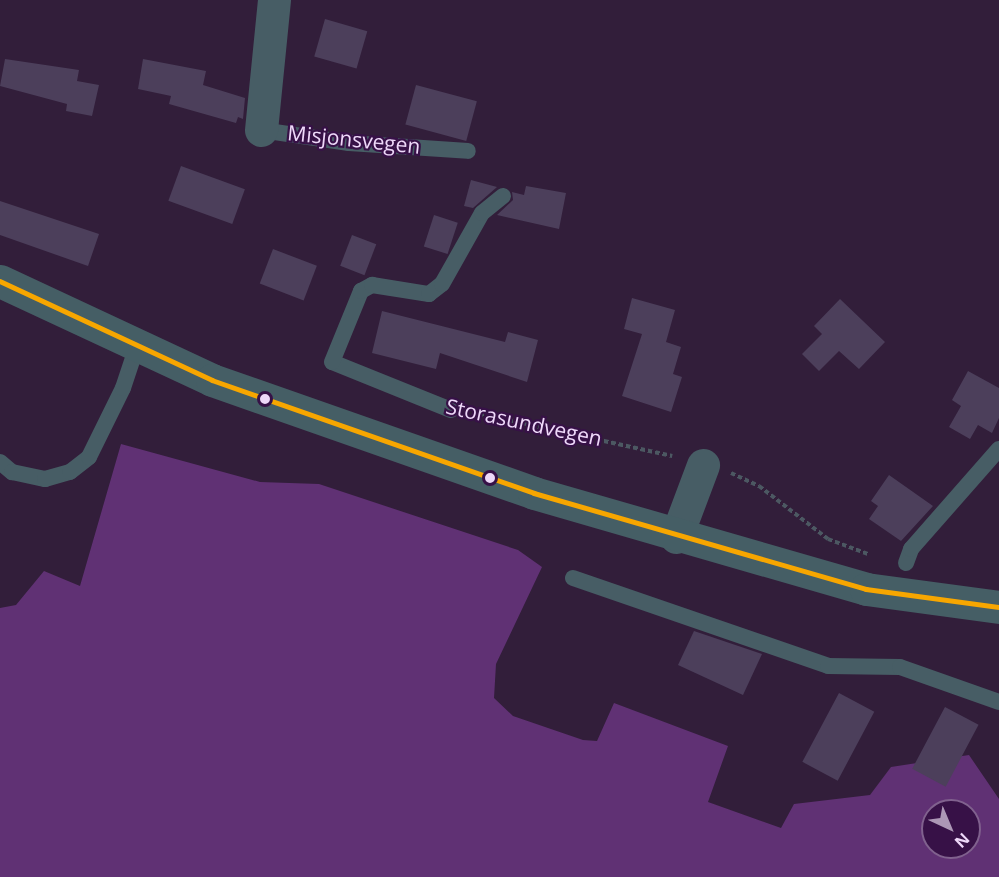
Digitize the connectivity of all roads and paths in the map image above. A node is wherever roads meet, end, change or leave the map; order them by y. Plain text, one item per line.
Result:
1 (274, 0) edge
2 (261, 130) joint
3 (468, 151) dead end
4 (503, 196) dead end
5 (0, 281) edge
6 (137, 346) junction
7 (451, 410) joint
8 (999, 449) edge
9 (0, 462) edge
10 (703, 465) junction
11 (676, 537) junction
12 (906, 563) joint
13 (573, 578) dead end
14 (999, 608) edge
15 (999, 702) edge

1 - 2 street, Misjonsvegen
2 - 3 lane, Misjonsvegen
4 - 7 lane, Storasundvegen
5 - 6 main road
6 - 9 lane
6 - 11 main road
7 - 10 path, Storasundvegen
8 - 12 lane
10 - 11 street
10 - 12 path, Storasundvegen
11 - 14 main road
13 - 15 lane

